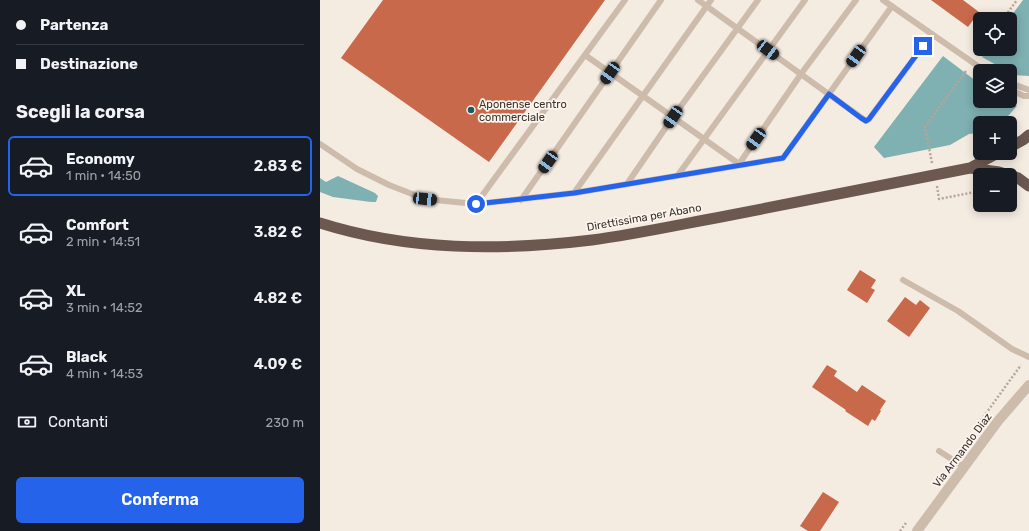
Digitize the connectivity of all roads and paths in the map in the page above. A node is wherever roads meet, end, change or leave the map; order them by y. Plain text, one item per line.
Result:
1 (625, 0) edge
2 (661, 0) edge
3 (698, 0) edge
4 (711, 0) edge
5 (758, 0) edge
6 (804, 0) edge
7 (856, 0) edge
8 (884, 0) edge
9 (1017, 0) edge
10 (707, 6) junction
11 (892, 6) junction
12 (1008, 12) edge
13 (738, 28) junction
14 (932, 34) junction
15 (768, 50) junction
16 (585, 55) junction
17 (974, 64) edge
18 (610, 73) junction
19 (801, 74) junction
20 (962, 76) dead end
21 (1017, 86) edge
22 (1029, 90) edge
23 (1017, 93) edge
24 (829, 94) junction
25 (643, 96) junction
26 (1029, 96) edge
27 (673, 117) junction
28 (1029, 135) edge
29 (704, 139) junction
30 (1017, 143) edge
31 (320, 144) edge
32 (929, 150) dead end
33 (985, 160) edge
34 (739, 164) junction
35 (970, 168) junction
36 (973, 168) edge
37 (678, 175) junction
38 (1017, 178) edge
39 (627, 184) junction
40 (1029, 186) edge
41 (973, 192) edge
42 (574, 193) junction
43 (939, 198) dead end
44 (521, 200) junction
45 (476, 204) junction
46 (320, 224) edge
47 (903, 280) dead end
48 (1029, 357) edge
49 (1029, 385) edge
50 (939, 450) dead end
51 (964, 467) junction
52 (917, 531) edge

1 - 16 lane
2 - 18 lane
3 - 10 lane
4 - 10 lane
5 - 13 lane
6 - 15 lane
7 - 19 lane
8 - 11 lane
9 - 12 path
10 - 13 lane
10 - 25 lane
11 - 14 lane
11 - 24 lane
13 - 15 lane
13 - 27 lane
14 - 17 lane
14 - 24 lane
15 - 19 lane
15 - 29 lane
16 - 18 lane
16 - 45 lane
18 - 25 lane
18 - 44 lane
19 - 24 lane
19 - 34 lane
20 - 32 path
21 - 22 lane
23 - 26 lane
24 - 34 lane
25 - 27 lane
25 - 42 lane
27 - 29 lane
27 - 39 lane
28 - 30 highway
29 - 34 lane
29 - 37 lane
31 - 45 lane
33 - 35 highway, Direttissima per Abano
34 - 37 lane
35 - 36 highway, Direttissima per Abano
35 - 46 highway, Direttissima per Abano
37 - 39 lane
38 - 40 highway, Direttissima per Abano
39 - 42 lane
41 - 43 path
42 - 44 lane
44 - 45 lane
47 - 48 lane
49 - 51 street, Via Armando Diaz
50 - 51 lane
51 - 52 street, Via Armando Diaz

